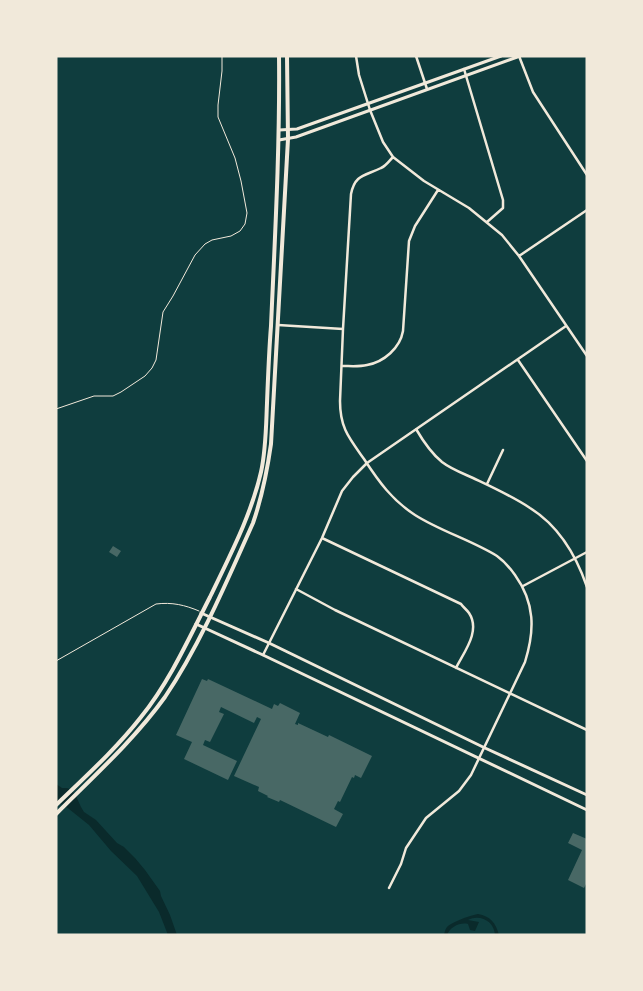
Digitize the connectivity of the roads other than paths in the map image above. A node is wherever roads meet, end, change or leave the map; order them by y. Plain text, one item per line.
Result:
1 (279, 56) edge
2 (287, 56) edge
3 (356, 56) edge
4 (416, 56) edge
5 (501, 56) edge
6 (520, 56) edge
7 (464, 69) junction
8 (466, 75) junction
9 (424, 84) junction
10 (426, 90) junction
11 (368, 104) junction
12 (370, 110) junction
13 (280, 130) junction
14 (288, 130) junction
15 (288, 139) junction
16 (280, 140) junction
17 (394, 157) junction
18 (587, 175) edge
19 (438, 190) junction
20 (587, 210) edge
21 (487, 222) junction
22 (519, 256) junction
23 (277, 325) junction
24 (566, 326) junction
25 (343, 329) junction
26 (587, 356) edge
27 (518, 360) junction
28 (342, 366) junction
29 (416, 429) junction
30 (503, 450) dead end
31 (587, 461) edge
32 (367, 463) junction
33 (487, 484) junction
34 (322, 538) junction
35 (587, 552) edge
36 (575, 558) junction
37 (523, 586) junction
38 (587, 586) edge
39 (296, 589) junction
40 (200, 612) junction
41 (210, 616) junction
42 (196, 624) junction
43 (204, 628) junction
44 (269, 643) junction
45 (263, 655) junction
46 (456, 668) junction
47 (511, 693) junction
48 (587, 730) edge
49 (485, 748) junction
50 (480, 759) junction
51 (587, 795) edge
52 (56, 805) edge
53 (587, 810) edge
54 (58, 813) edge
55 (389, 888) dead end

1 - 13 main road
2 - 14 main road
3 - 11 street
4 - 9 street
5 - 7 street
6 - 8 street
6 - 18 street
7 - 8 street
7 - 9 street
8 - 10 street
8 - 21 street
9 - 10 street
9 - 11 street
10 - 12 street
11 - 12 street
11 - 14 street
12 - 15 street
12 - 17 street
13 - 14 street
13 - 16 main road
14 - 15 main road
15 - 16 street
15 - 23 main road
16 - 40 main road
17 - 19 street
17 - 25 street
19 - 21 street
19 - 28 street
20 - 22 street
21 - 22 street
22 - 24 street
23 - 25 street
23 - 41 main road
24 - 26 street
24 - 27 street
25 - 28 street
27 - 29 street
27 - 31 street
28 - 32 street
29 - 32 street
29 - 33 street
30 - 33 street
32 - 34 street
32 - 37 street
33 - 36 street
34 - 39 street
34 - 46 street
35 - 36 street
36 - 37 street
36 - 38 street
37 - 47 street
39 - 44 street
39 - 46 street
40 - 41 street
40 - 42 main road
41 - 43 main road
41 - 44 street
42 - 43 street
42 - 52 main road
43 - 45 street
43 - 54 main road
44 - 45 street
44 - 49 street
45 - 50 street
46 - 47 street
47 - 48 street
47 - 49 street
49 - 50 street
49 - 51 street
50 - 53 street
50 - 55 street

